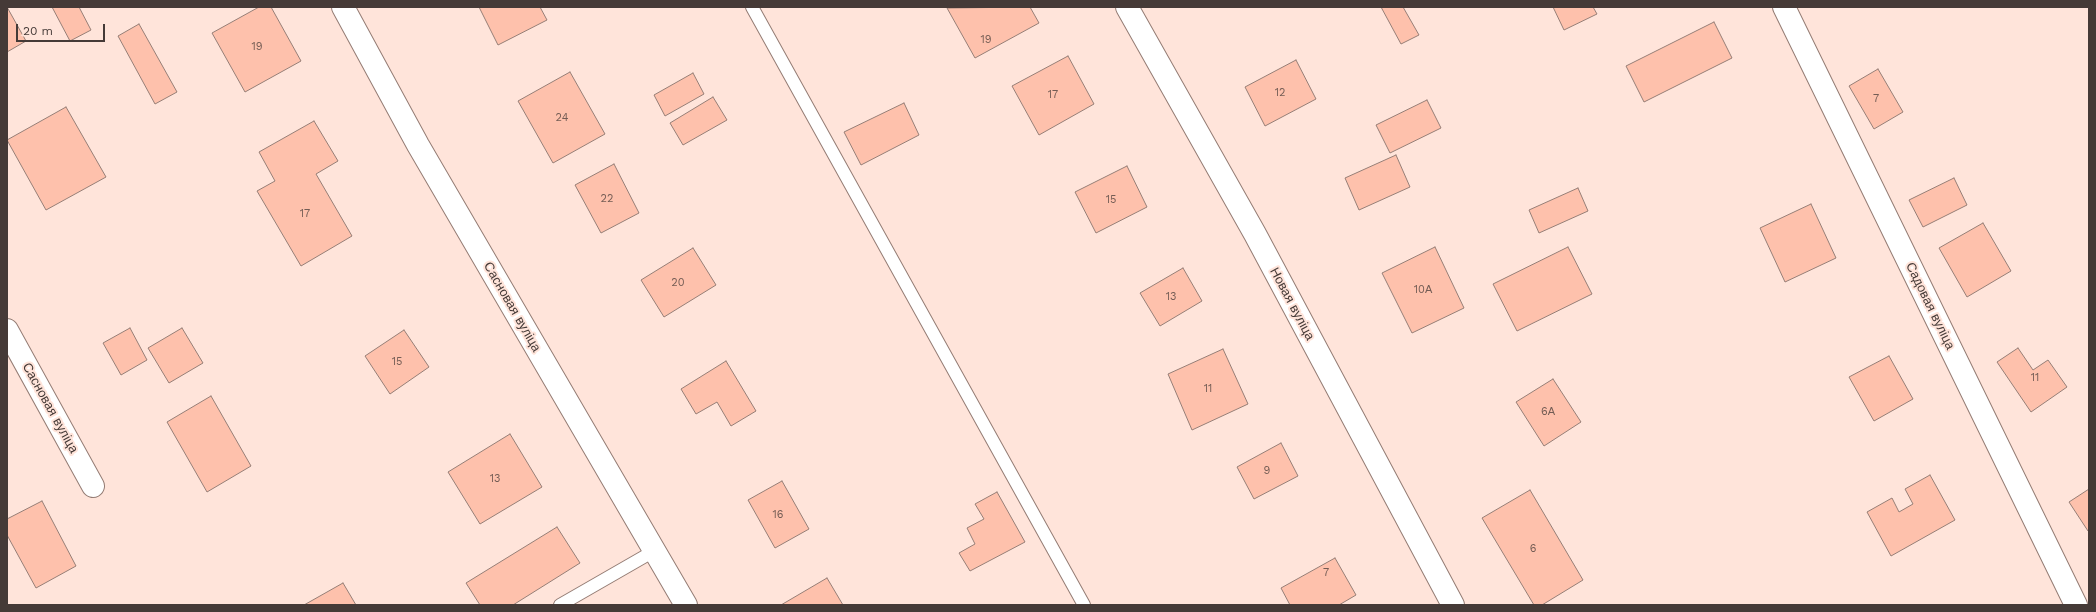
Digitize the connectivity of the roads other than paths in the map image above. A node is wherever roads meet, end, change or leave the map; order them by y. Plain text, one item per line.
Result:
1 (343, 7) edge
2 (752, 7) edge
3 (1127, 7) edge
4 (1784, 7) edge
5 (7, 330) edge
6 (93, 486) dead end
7 (654, 551) junction
8 (560, 605) edge
9 (686, 605) edge
10 (1084, 605) edge
11 (1452, 605) edge
12 (2076, 605) edge

1 - 7 street, Сасновая вуліца
2 - 10 lane
3 - 11 street, Новая вуліца
4 - 12 street, Садовая вуліца
5 - 6 street, Сасновая вуліца
7 - 8 lane
7 - 9 street, Сасновая вуліца

